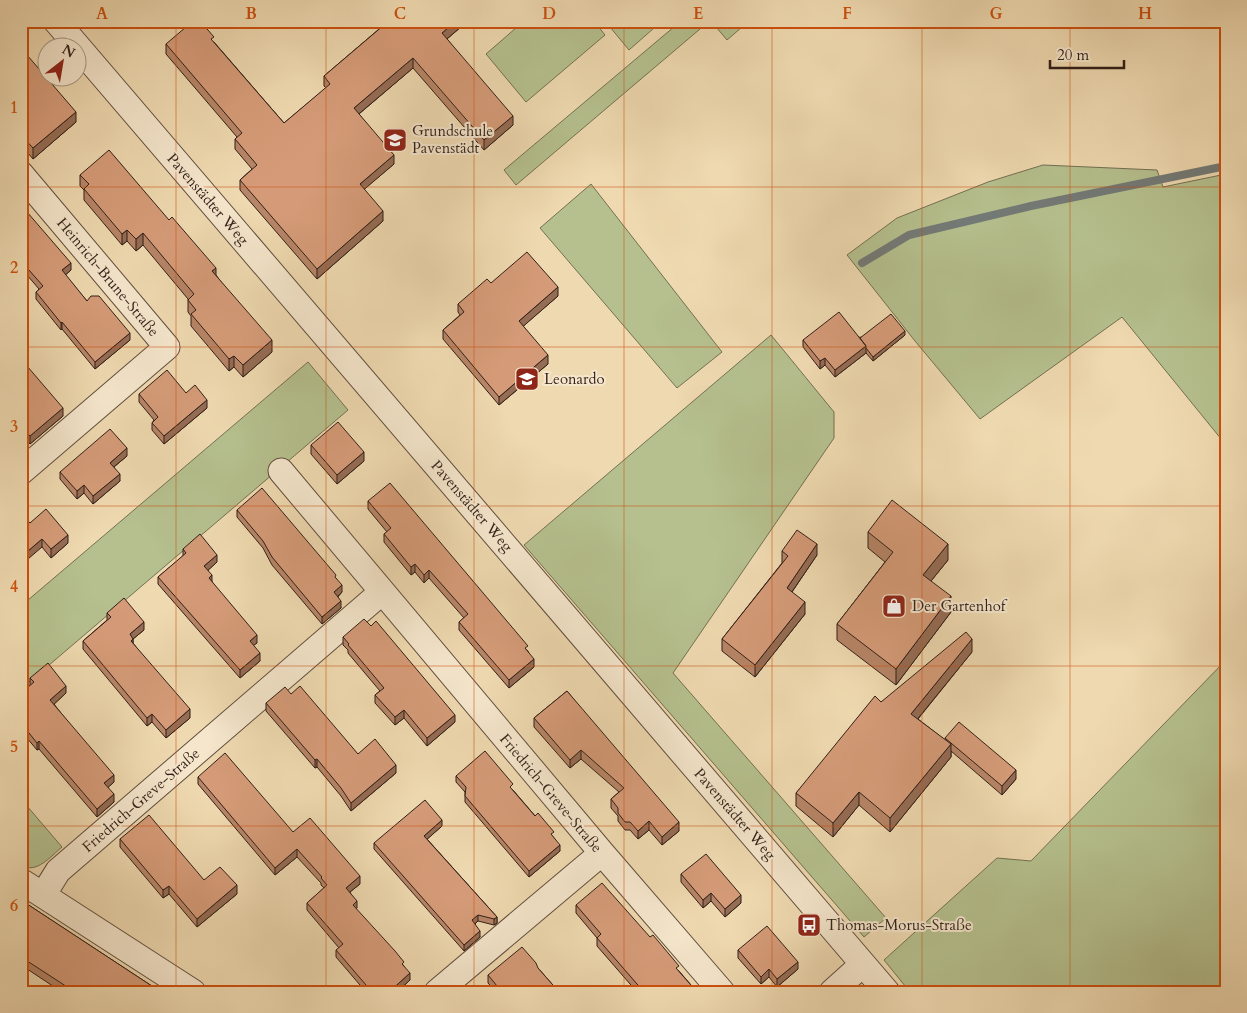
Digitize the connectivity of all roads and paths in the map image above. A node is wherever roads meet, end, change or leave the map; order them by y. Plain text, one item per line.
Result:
1 (56, 21) edge
2 (21, 174) edge
3 (281, 471) dead end
4 (21, 472) edge
5 (382, 592) junction
6 (602, 853) junction
7 (21, 881) edge
8 (43, 895) junction
9 (863, 964) junction
10 (193, 992) edge
11 (437, 992) edge
12 (722, 992) edge
13 (832, 992) edge
14 (887, 992) edge

1 - 9 street, Pavenstädter Weg
2 - 4 street, Heinrich-Brune-Straße
3 - 5 street, Friedrich-Greve-Straße
5 - 6 street, Friedrich-Greve-Straße
5 - 8 street, Friedrich-Greve-Straße
6 - 11 street
6 - 12 street, Friedrich-Greve-Straße
7 - 8 street
8 - 10 street
9 - 13 street
9 - 14 street, Pavenstädter Weg

